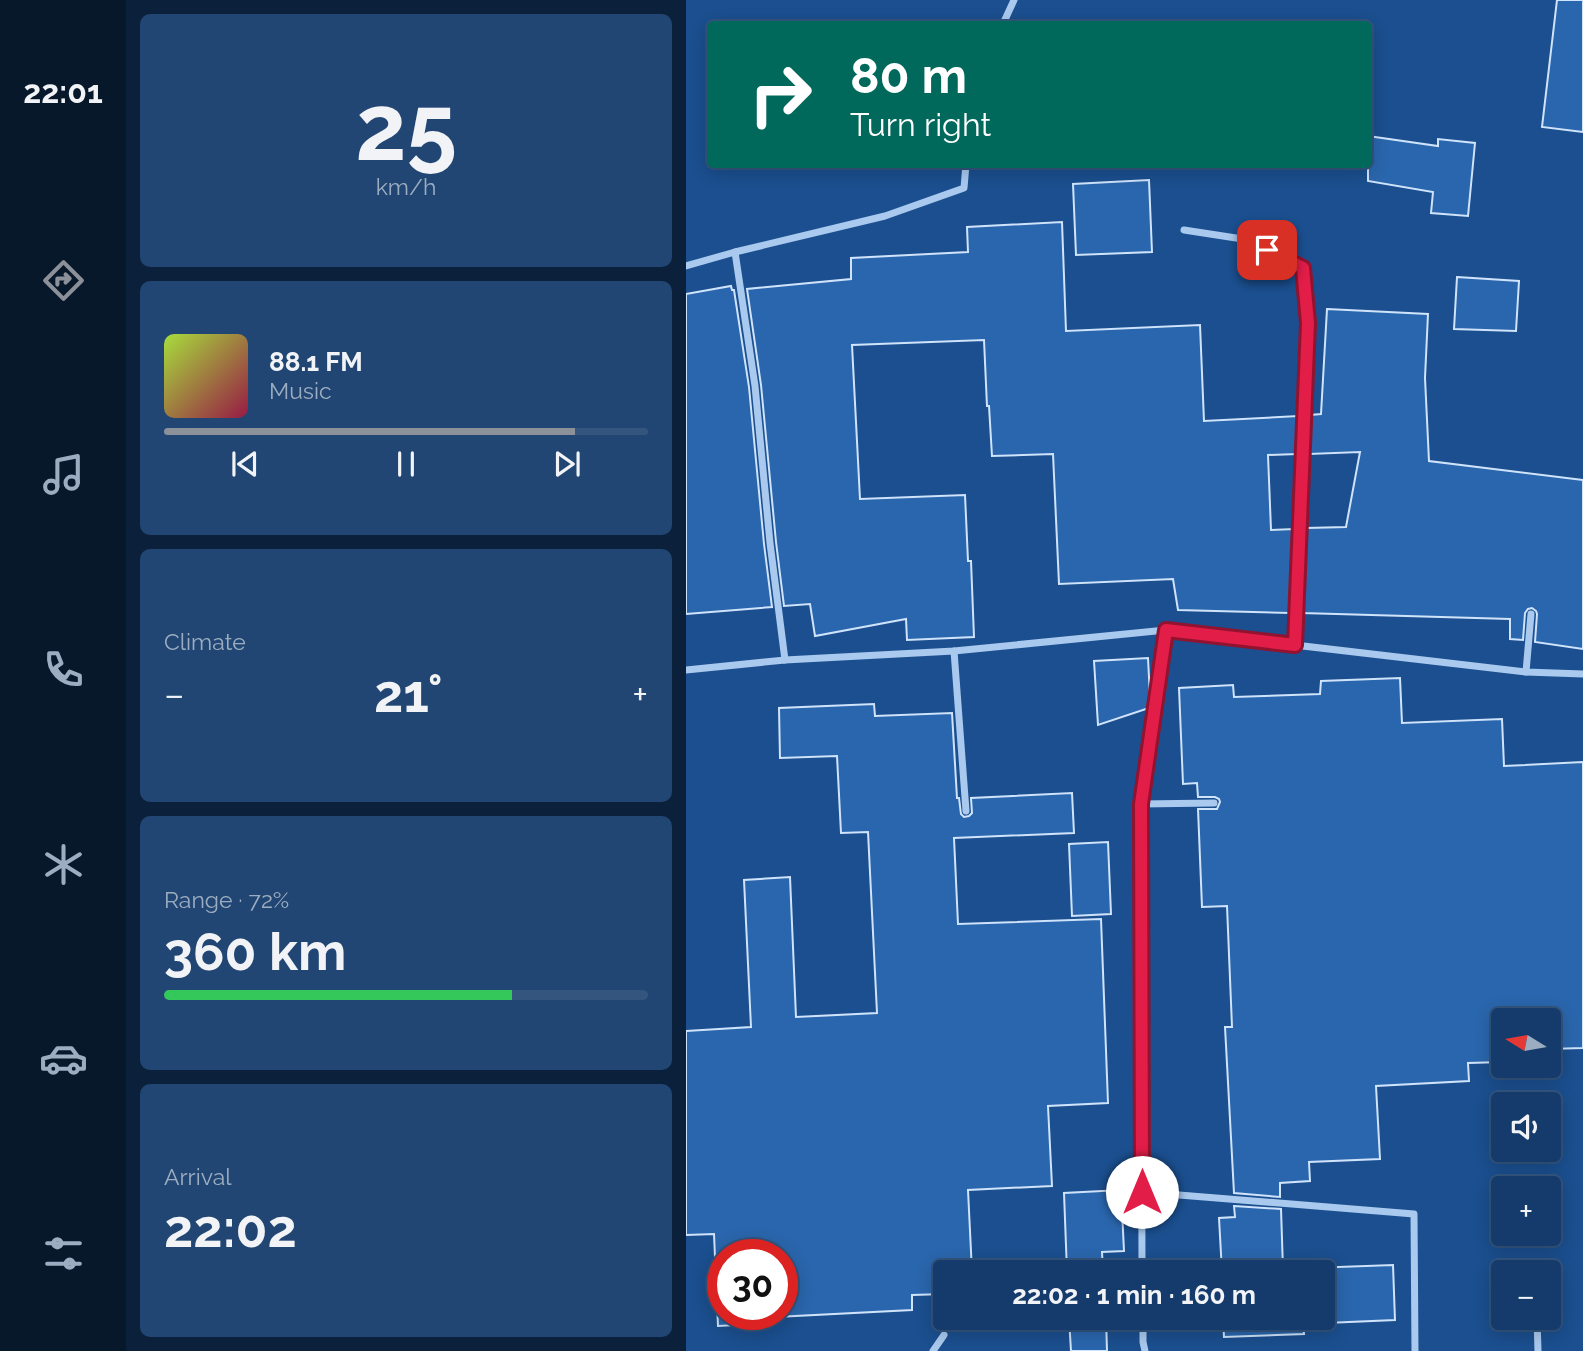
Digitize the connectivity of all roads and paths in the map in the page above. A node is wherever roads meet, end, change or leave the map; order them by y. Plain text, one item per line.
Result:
1 (1014, 0) edge
2 (1004, 21) edge
3 (965, 168) edge
4 (1184, 230) dead end
5 (735, 252) junction
6 (686, 266) edge
7 (1531, 614) dead end
8 (1166, 630) junction
9 (1295, 645) junction
10 (954, 651) junction
11 (785, 660) junction
12 (686, 670) edge
13 (1526, 672) junction
14 (1583, 674) edge
15 (1214, 803) dead end
16 (1141, 804) junction
17 (966, 811) dead end
18 (1142, 1192) junction
19 (1142, 1260) edge
20 (1143, 1330) edge
21 (1537, 1330) edge
22 (944, 1335) dead end
23 (933, 1351) edge
24 (1145, 1351) edge
25 (1415, 1351) edge
26 (1538, 1351) edge

1 - 2 street
3 - 5 street
4 - 9 street
5 - 6 street
5 - 11 street
7 - 13 street
8 - 9 street
8 - 10 street
8 - 16 street
9 - 13 street
10 - 11 street
10 - 17 street
11 - 12 street
13 - 14 street
15 - 16 street
16 - 18 street
18 - 19 street
18 - 25 street
20 - 24 street
21 - 26 street
22 - 23 street

